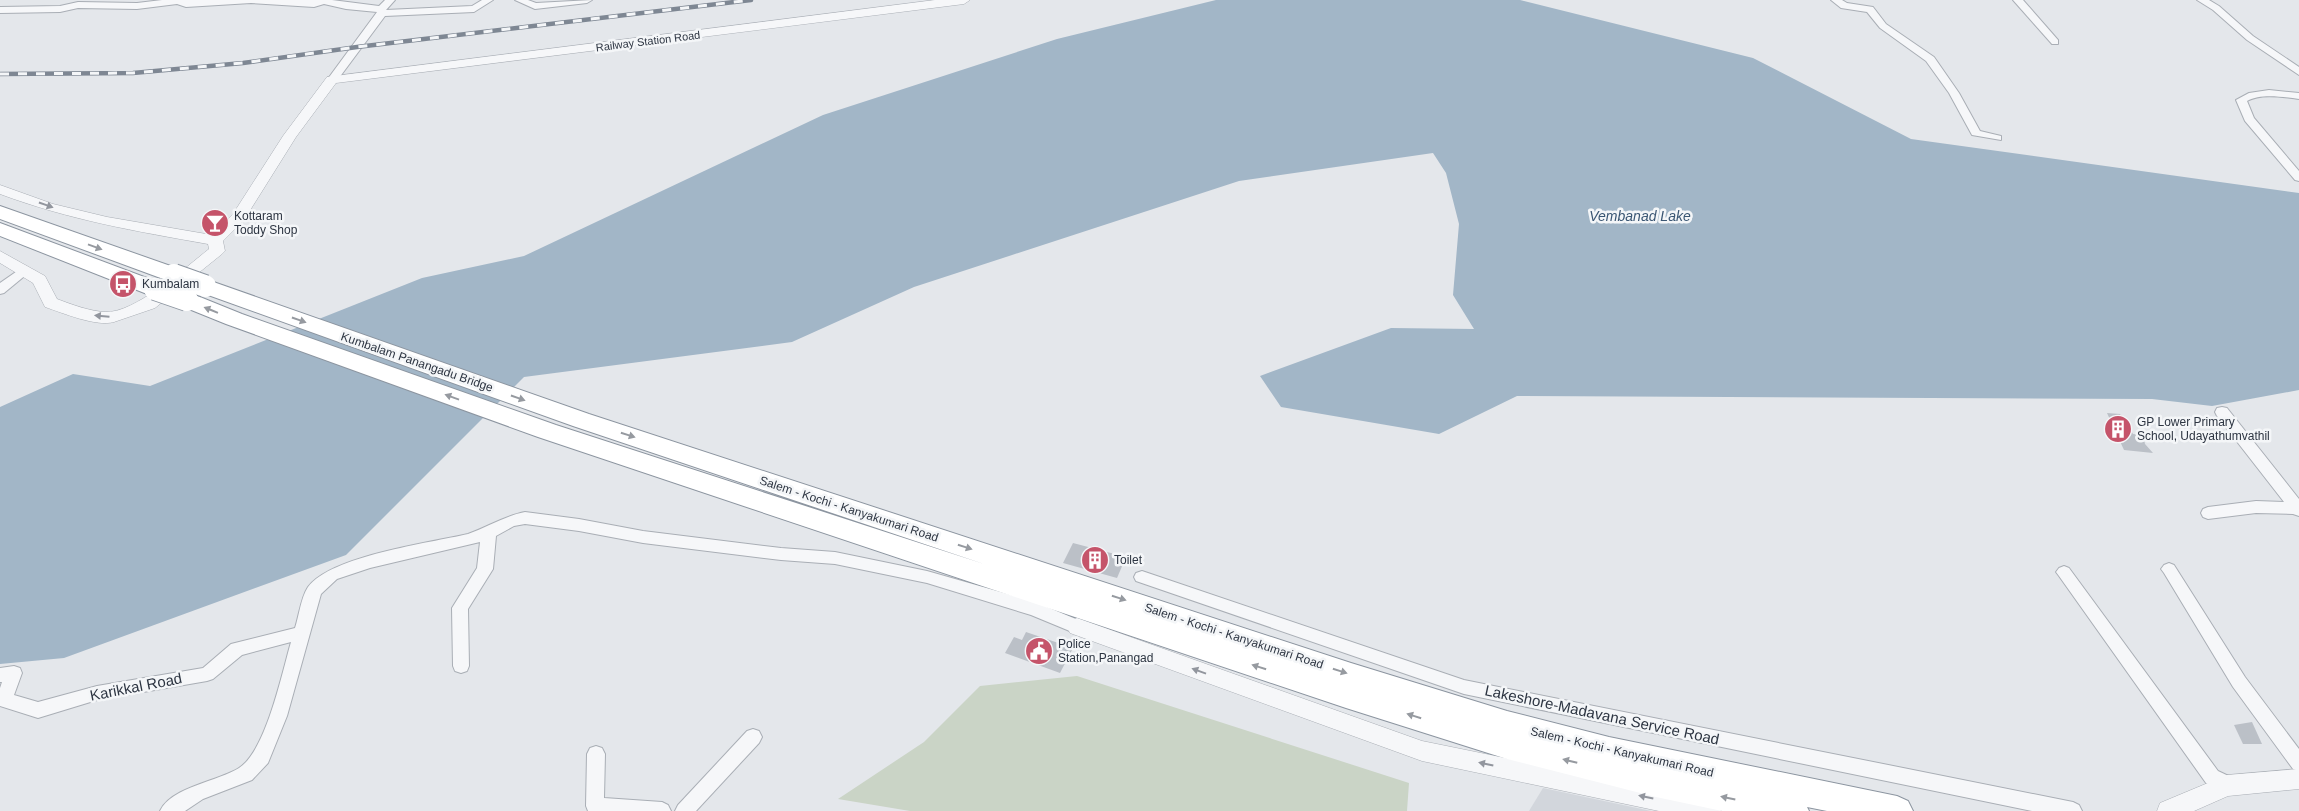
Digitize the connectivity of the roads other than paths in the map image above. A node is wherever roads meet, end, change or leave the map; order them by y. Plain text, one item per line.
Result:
1 (390, 0) edge
2 (488, 0) edge
3 (520, 0) edge
4 (587, 0) edge
5 (964, 0) edge
6 (1836, 0) edge
7 (2018, 0) edge
8 (2202, 0) edge
9 (177, 1) edge
10 (229, 1) edge
11 (0, 10) edge
12 (382, 11) junction
13 (2055, 42) dead end
14 (2299, 72) edge
15 (332, 80) junction
16 (2299, 96) edge
17 (1997, 138) dead end
18 (2299, 178) edge
19 (0, 189) edge
20 (0, 212) edge
21 (0, 229) edge
22 (216, 240) junction
23 (0, 256) edge
24 (23, 271) junction
25 (201, 277) junction
26 (0, 290) edge
27 (152, 296) junction
28 (2222, 412) dead end
29 (581, 420) joint
30 (547, 431) joint
31 (2298, 509) edge
32 (2208, 513) dead end
33 (489, 533) junction
34 (2169, 569) dead end
35 (2064, 572) dead end
36 (1142, 577) dead end
37 (1078, 627) joint
38 (301, 633) junction
39 (461, 666) dead end
40 (0, 675) edge
41 (752, 737) dead end
42 (596, 754) dead end
43 (2299, 763) edge
44 (2299, 779) edge
45 (2231, 786) junction
46 (169, 811) edge
47 (662, 811) edge
48 (684, 811) edge
49 (1710, 811) edge
50 (1793, 811) edge
51 (1898, 811) edge
52 (2073, 811) edge
53 (2168, 811) edge

1 - 12 street
2 - 12 street
3 - 4 street
5 - 15 street, Railway Station Road
6 - 17 street
7 - 13 street
8 - 14 street
9 - 10 street
9 - 11 street
10 - 12 street
12 - 15 street
15 - 22 street
16 - 18 street
19 -> 22 street
20 -> 25 highway, bridge
21 - 27 highway
22 - 25 street
23 - 24 street
24 - 26 street
27 -> 24 street
25 - 27 street
25 -> 29 highway, Kumbalam Panangadu Bridge
30 -> 27 highway, Kumbalam Panangadu Bridge, bridge
28 - 31 street
29 -> 51 highway, Salem - Kochi - Kanyakumari Road
50 -> 30 highway, Salem - Kochi - Kanyakumari Road
31 - 32 street
33 - 37 street
33 - 38 street
33 - 39 street
34 - 43 street
35 - 45 street
36 - 52 street, Lakeshore-Madavana Service Road
49 -> 37 street
38 - 40 street, Karikkal Road
38 - 46 street
41 - 48 street
42 - 47 street
44 - 45 street
45 - 53 street

